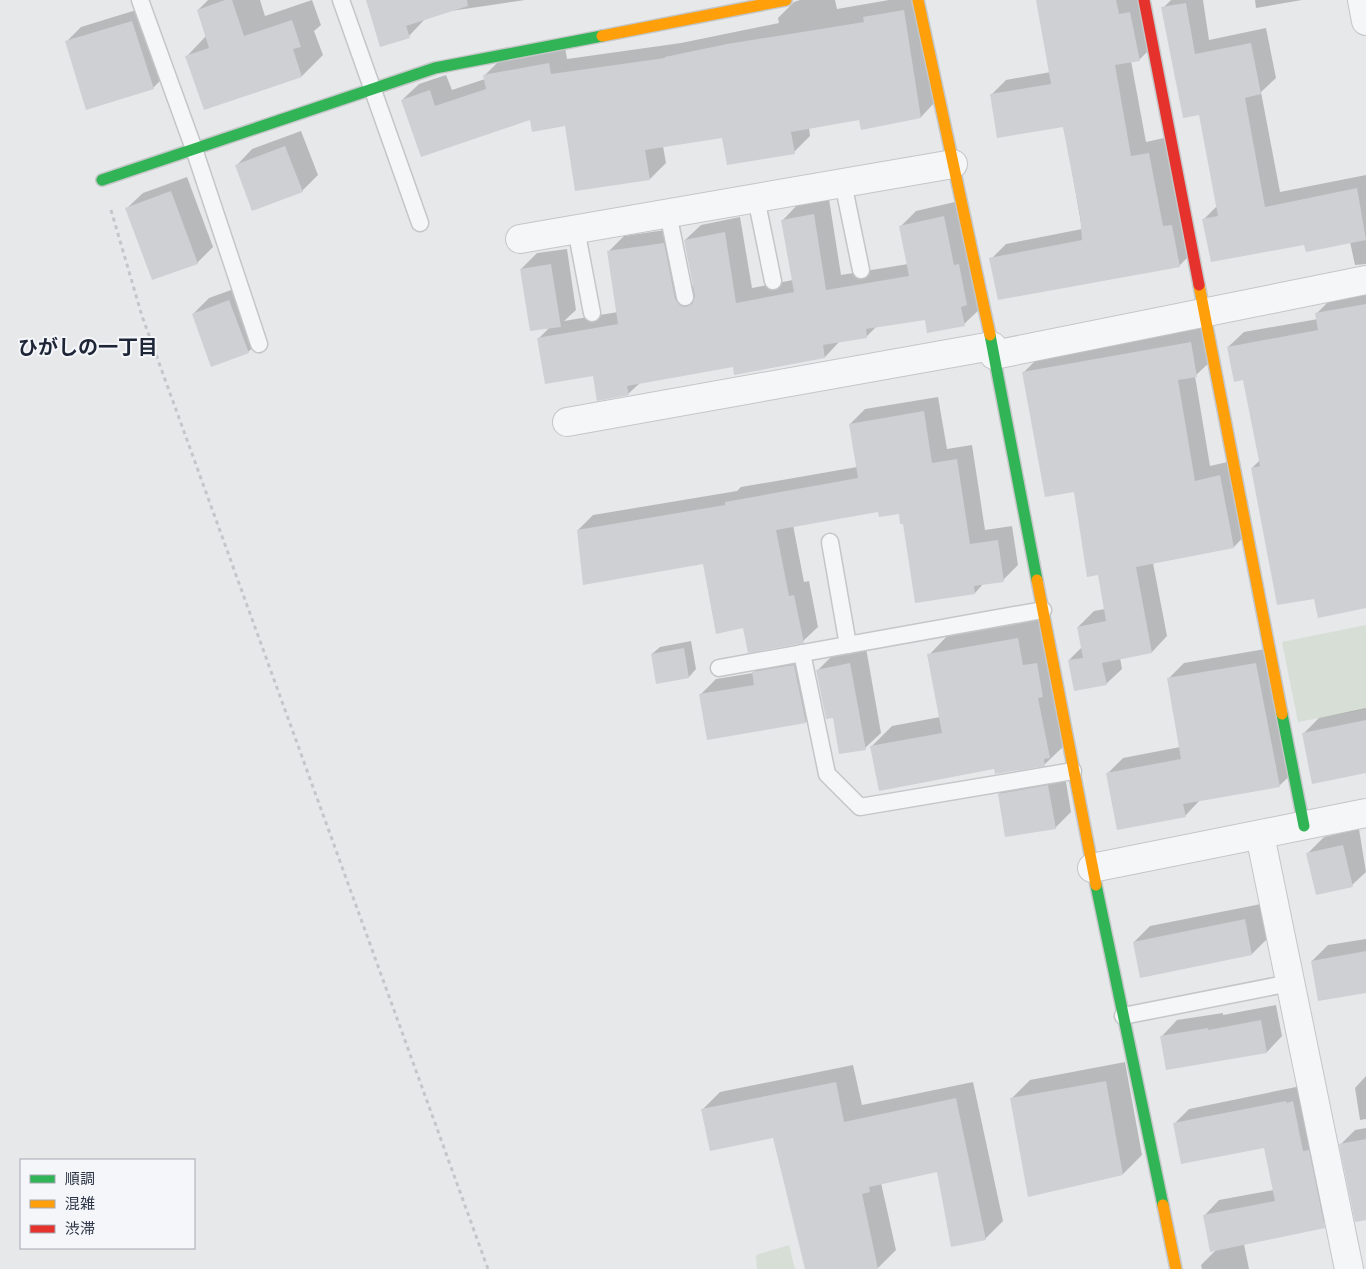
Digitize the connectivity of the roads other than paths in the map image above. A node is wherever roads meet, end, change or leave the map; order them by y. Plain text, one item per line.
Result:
1 (140, 0) edge
2 (341, 0) edge
3 (786, 0) edge
4 (918, 0) edge
5 (1144, 0) edge
6 (1362, 0) edge
7 (1366, 21) edge
8 (372, 89) junction
9 (194, 149) junction
10 (953, 164) junction
11 (102, 180) road end
12 (843, 183) junction
13 (756, 198) junction
14 (668, 213) junction
15 (420, 223) dead end
16 (576, 229) junction
17 (520, 239) dead end
18 (861, 270) dead end
19 (1366, 280) edge
20 (773, 281) dead end
21 (685, 297) dead end
22 (592, 313) dead end
23 (1203, 313) junction
24 (259, 344) dead end
25 (993, 350) junction
26 (567, 422) dead end
27 (830, 542) dead end
28 (1043, 610) junction
29 (848, 645) junction
30 (802, 652) junction
31 (719, 668) dead end
32 (1073, 770) junction
33 (1366, 813) edge
34 (1304, 826) junction
35 (1260, 835) junction
36 (1092, 868) junction
37 (1290, 983) junction
38 (1123, 1016) junction
39 (1176, 1269) edge
40 (1349, 1269) edge

1 - 9 lane
2 - 8 lane
3 - 8 street
4 - 10 street
5 - 23 street
6 - 7 street
8 - 9 street
8 - 15 lane
9 - 11 street
9 - 24 lane
10 - 12 street
10 - 25 street
12 - 13 street
12 - 18 lane
13 - 14 street
13 - 20 lane
14 - 16 street
14 - 21 lane
16 - 17 street
16 - 22 lane
19 - 23 street
23 - 25 street
23 - 34 street
25 - 26 street
25 - 28 street
27 - 29 lane
28 - 29 lane
28 - 32 street
29 - 30 lane
30 - 31 lane
30 - 32 lane
32 - 36 street
33 - 34 street
34 - 35 street
35 - 36 street
35 - 37 street
36 - 38 street
37 - 38 lane
37 - 40 street
38 - 39 street

